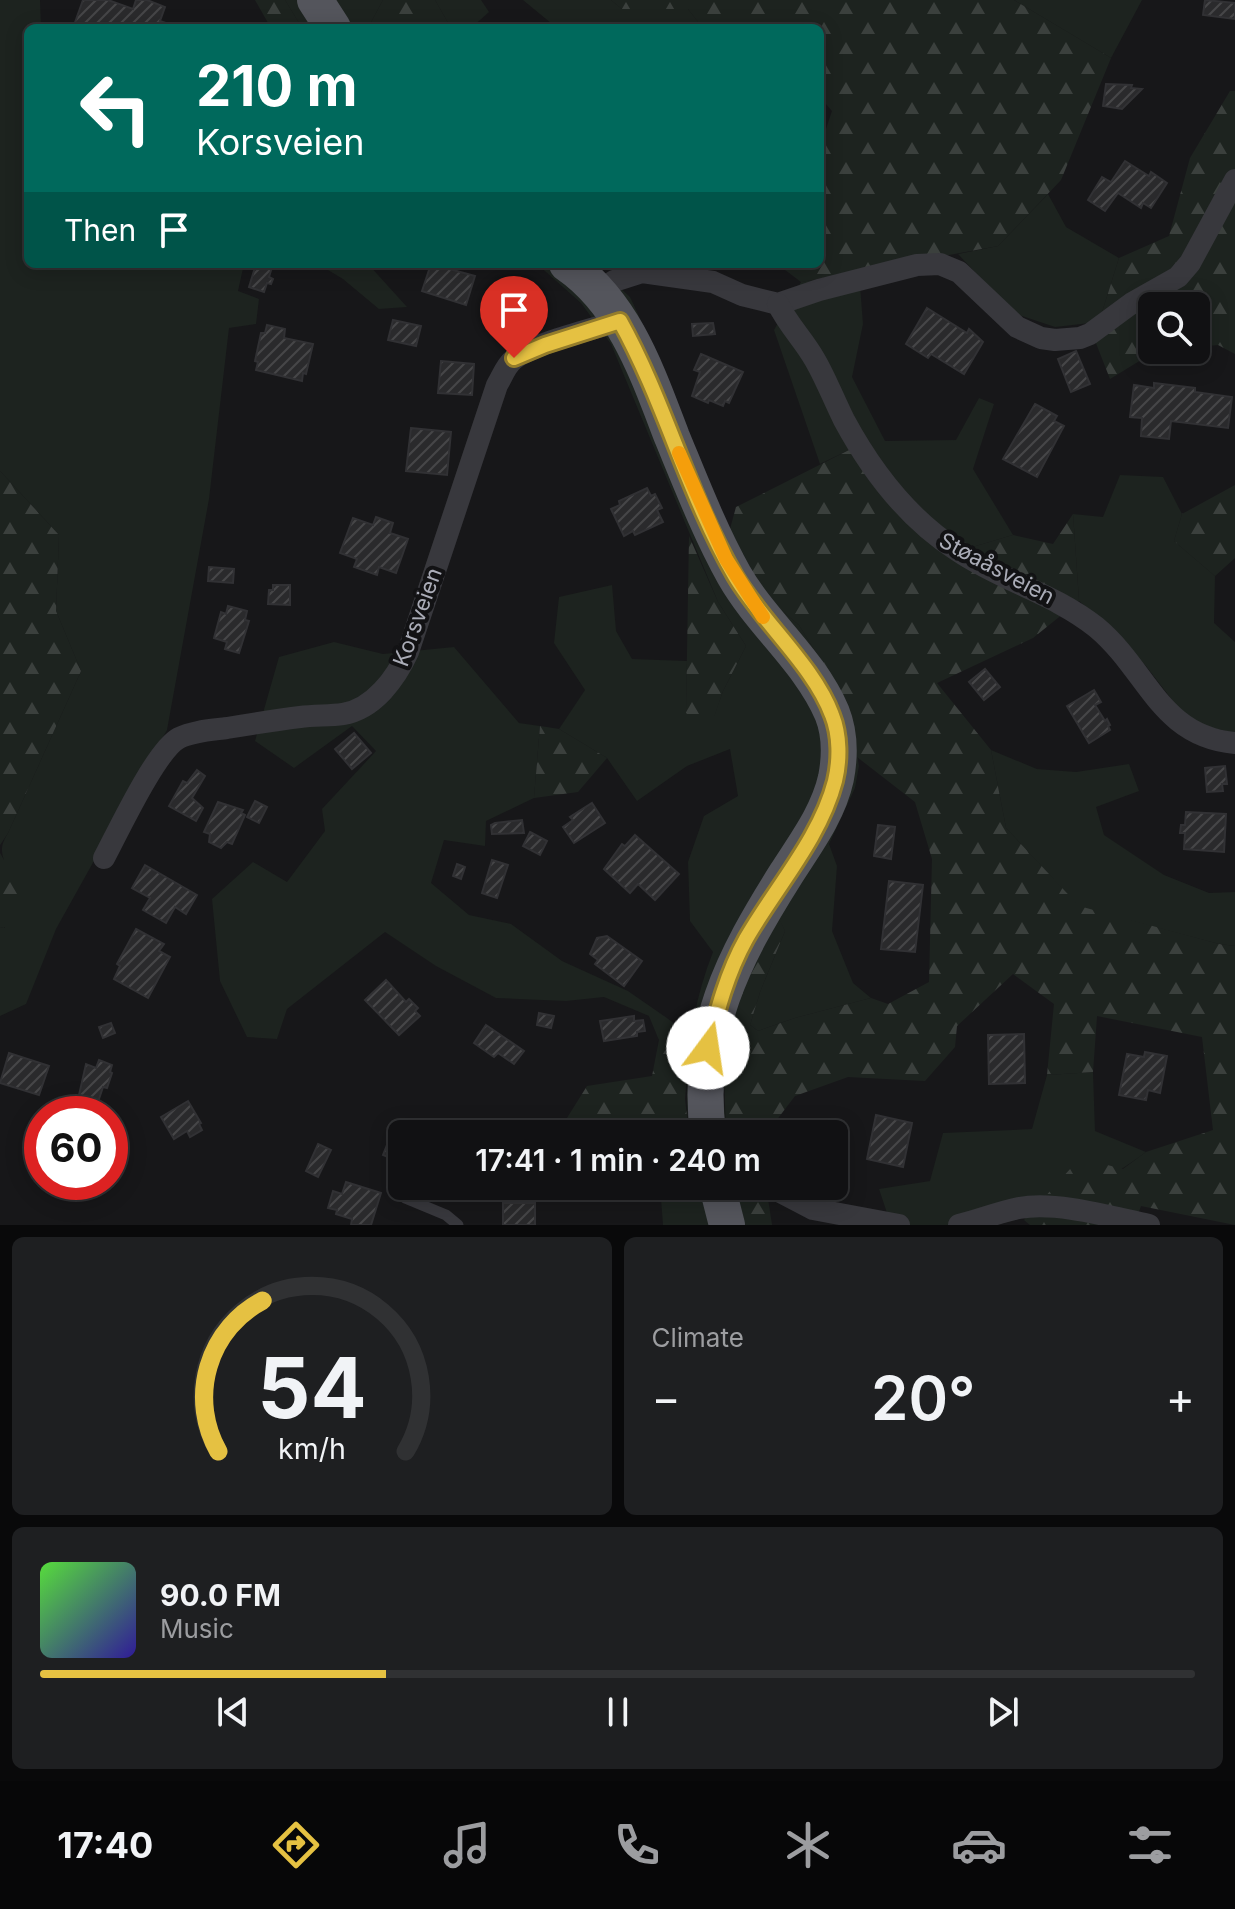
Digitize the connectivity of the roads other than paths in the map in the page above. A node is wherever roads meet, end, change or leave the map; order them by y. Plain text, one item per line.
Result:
1 (315, 0) edge
2 (330, 24) edge
3 (1235, 180) edge
4 (572, 268) edge
5 (598, 291) junction
6 (778, 304) junction
7 (620, 321) junction
8 (1235, 743) edge
9 (104, 858) dead end
10 (707, 1120) edge
11 (410, 1200) edge
12 (721, 1200) edge
13 (796, 1200) edge
14 (458, 1225) edge
15 (727, 1225) edge
16 (899, 1225) edge
17 (959, 1225) edge
18 (1149, 1225) edge

1 - 2 main road
3 - 6 street
4 - 5 main road
5 - 6 street
5 - 7 main road
6 - 8 street, Støaåsveien
7 - 9 street, Korsveien
7 - 10 main road
11 - 14 lane
12 - 15 main road
13 - 16 street
17 - 18 street

